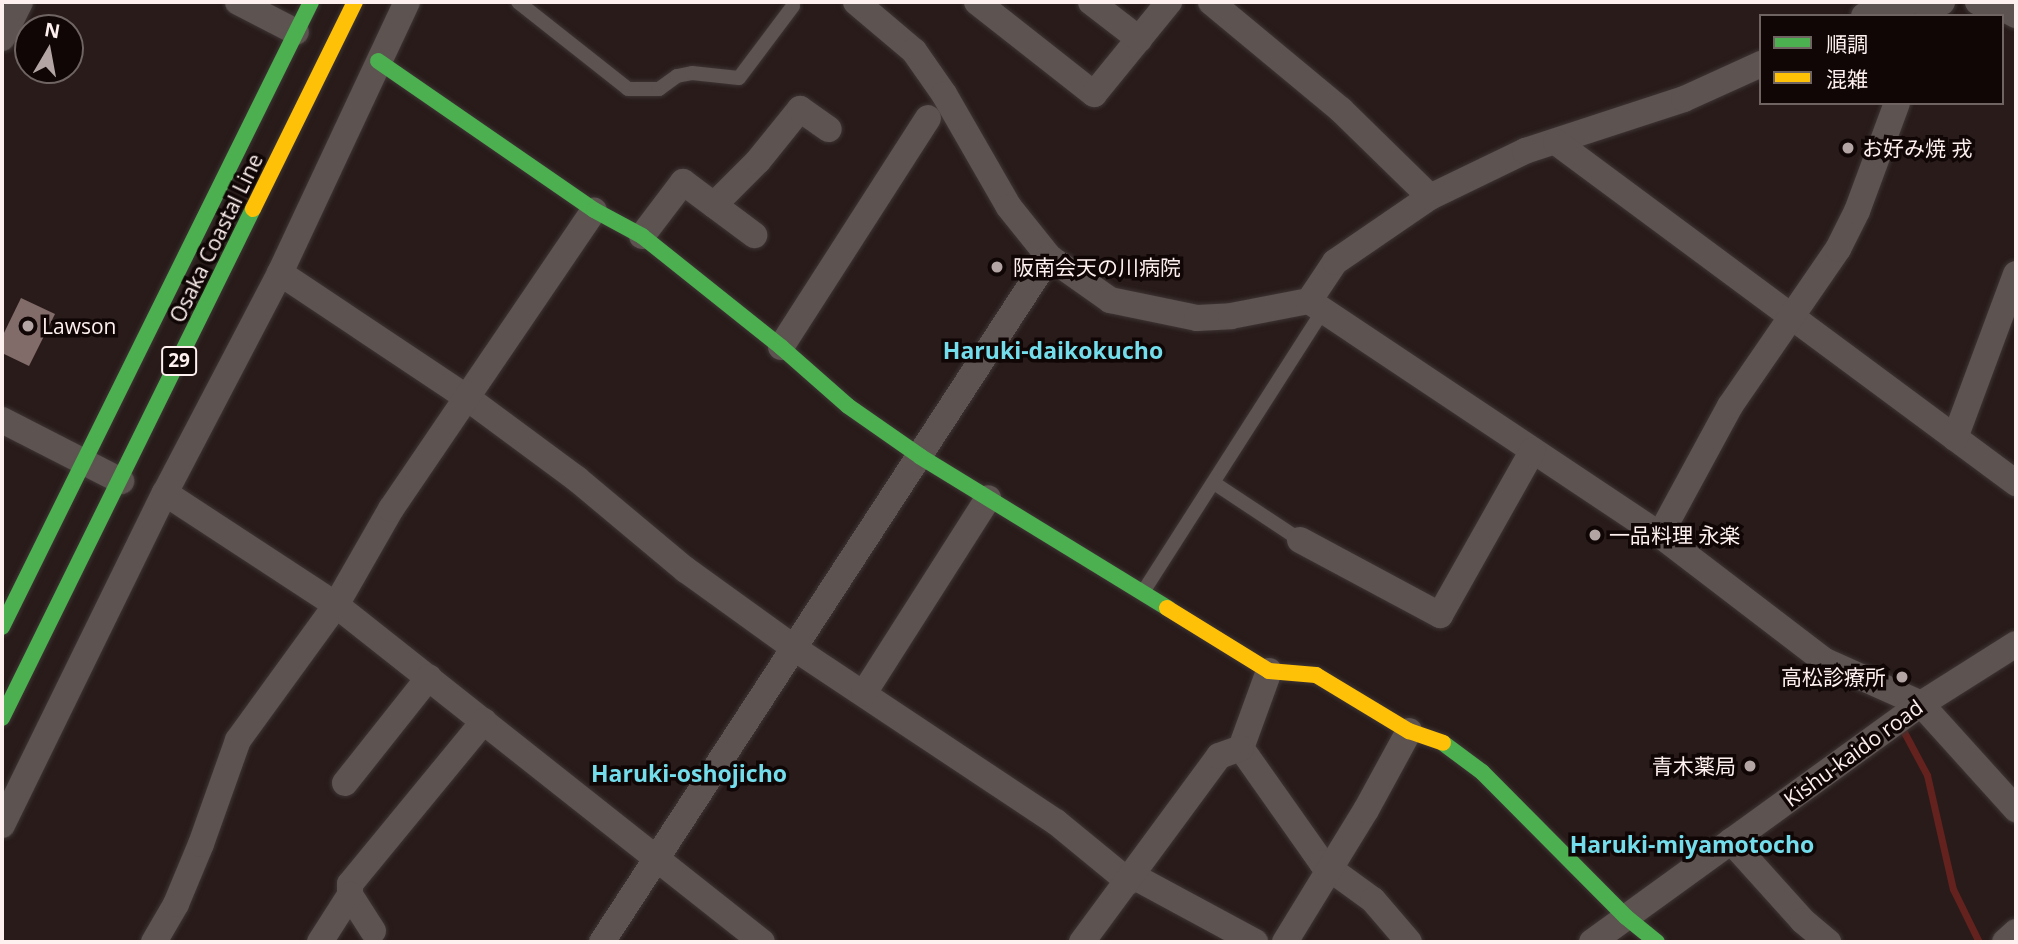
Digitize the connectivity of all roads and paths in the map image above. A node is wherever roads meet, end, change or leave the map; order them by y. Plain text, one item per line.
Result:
1 (20, 2) edge
2 (238, 2) edge
3 (311, 2) edge
4 (355, 2) edge
5 (407, 2) edge
6 (518, 2) edge
7 (856, 2) edge
8 (977, 2) edge
9 (1090, 2) edge
10 (1169, 2) edge
11 (1211, 2) edge
12 (1978, 2) edge
13 (1928, 4) edge
14 (793, 6) dead end
15 (1875, 14) edge
16 (2016, 15) edge
17 (296, 32) junction
18 (2, 38) edge
19 (1139, 39) junction
20 (378, 61) junction
21 (1759, 65) edge
22 (1896, 105) edge
23 (928, 118) dead end
24 (829, 129) dead end
25 (1556, 142) junction
26 (1430, 197) junction
27 (714, 205) junction
28 (594, 210) junction
29 (754, 234) dead end
30 (642, 236) junction
31 (1049, 257) junction
32 (280, 273) junction
33 (2016, 274) edge
34 (1316, 305) junction
35 (1791, 316) junction
36 (781, 346) junction
37 (466, 397) junction
38 (2, 420) edge
39 (1955, 438) junction
40 (1532, 450) junction
41 (920, 457) junction
42 (85, 463) junction
43 (121, 481) junction
44 (1214, 483) junction
45 (2016, 483) edge
46 (165, 493) junction
47 (988, 498) junction
48 (1660, 535) junction
49 (1300, 540) joint
50 (1143, 593) junction
51 (336, 605) junction
52 (2, 627) edge
53 (2016, 644) edge
54 (794, 648) junction
55 (1269, 671) junction
56 (429, 677) junction
57 (863, 693) junction
58 (1920, 704) junction
59 (2, 718) edge
60 (484, 721) junction
61 (1409, 731) junction
62 (1241, 748) junction
63 (345, 783) dead end
64 (2016, 809) edge
65 (2, 825) edge
66 (1731, 841) junction
67 (656, 859) junction
68 (1329, 869) junction
69 (1131, 879) junction
70 (350, 895) junction
71 (1626, 917) junction
72 (373, 931) dead end
73 (2016, 932) edge
74 (154, 942) edge
75 (320, 942) edge
76 (602, 942) edge
77 (762, 942) edge
78 (1082, 942) edge
79 (1255, 942) edge
80 (1285, 942) edge
81 (1409, 942) edge
82 (1592, 942) edge
83 (1657, 942) edge
84 (1828, 942) edge
85 (2005, 942) edge

1 - 18 street
2 - 17 street
3 - 17 street, Osaka Coastal Line / 29
4 - 43 street, Osaka Coastal Line / 29
5 - 20 street
6 - 14 lane
7 - 31 street
8 - 19 street
9 - 19 street
10 - 19 street
11 - 26 street
12 - 16 street
13 - 15 street
17 - 42 street, Osaka Coastal Line / 29
20 - 28 street
20 - 32 street
21 - 25 street
22 - 35 street
23 - 36 street
24 - 27 street
25 - 26 street
25 - 35 street
26 - 34 street
27 - 29 street
27 - 30 street
28 - 30 street
28 - 37 street
30 - 36 street
31 - 34 street
31 - 41 street
32 - 37 street
32 - 46 street
33 - 39 street
34 - 40 street
34 - 44 lane
35 - 39 street
35 - 48 street
36 - 41 street
37 - 51 street
37 - 54 street
38 - 42 street
39 - 45 street
40 - 48 street
40 - 49 street
41 - 47 street
41 - 54 street
42 - 43 street
42 - 52 street, Osaka Coastal Line / 29
43 - 59 street, Osaka Coastal Line / 29
44 - 49 lane
44 - 50 lane
46 - 51 street
46 - 65 street
47 - 50 street
47 - 57 street
48 - 58 street
50 - 55 street
51 - 56 street
51 - 74 street
53 - 58 street, Kishu-kaido road
54 - 57 street
54 - 67 street
55 - 61 street
55 - 62 street
56 - 60 street
56 - 63 street
57 - 69 street
58 - 64 street
58 - 66 street, Kishu-kaido road
60 - 67 street
60 - 70 street
61 - 68 street
61 - 71 street
62 - 68 street
62 - 69 street
66 - 71 street, Kishu-kaido road
66 - 84 street
67 - 76 street
67 - 77 street
68 - 80 street
68 - 81 street
69 - 78 street
69 - 79 street
70 - 72 street
70 - 75 street
71 - 82 street, Kishu-kaido road
71 - 83 street
73 - 85 street

